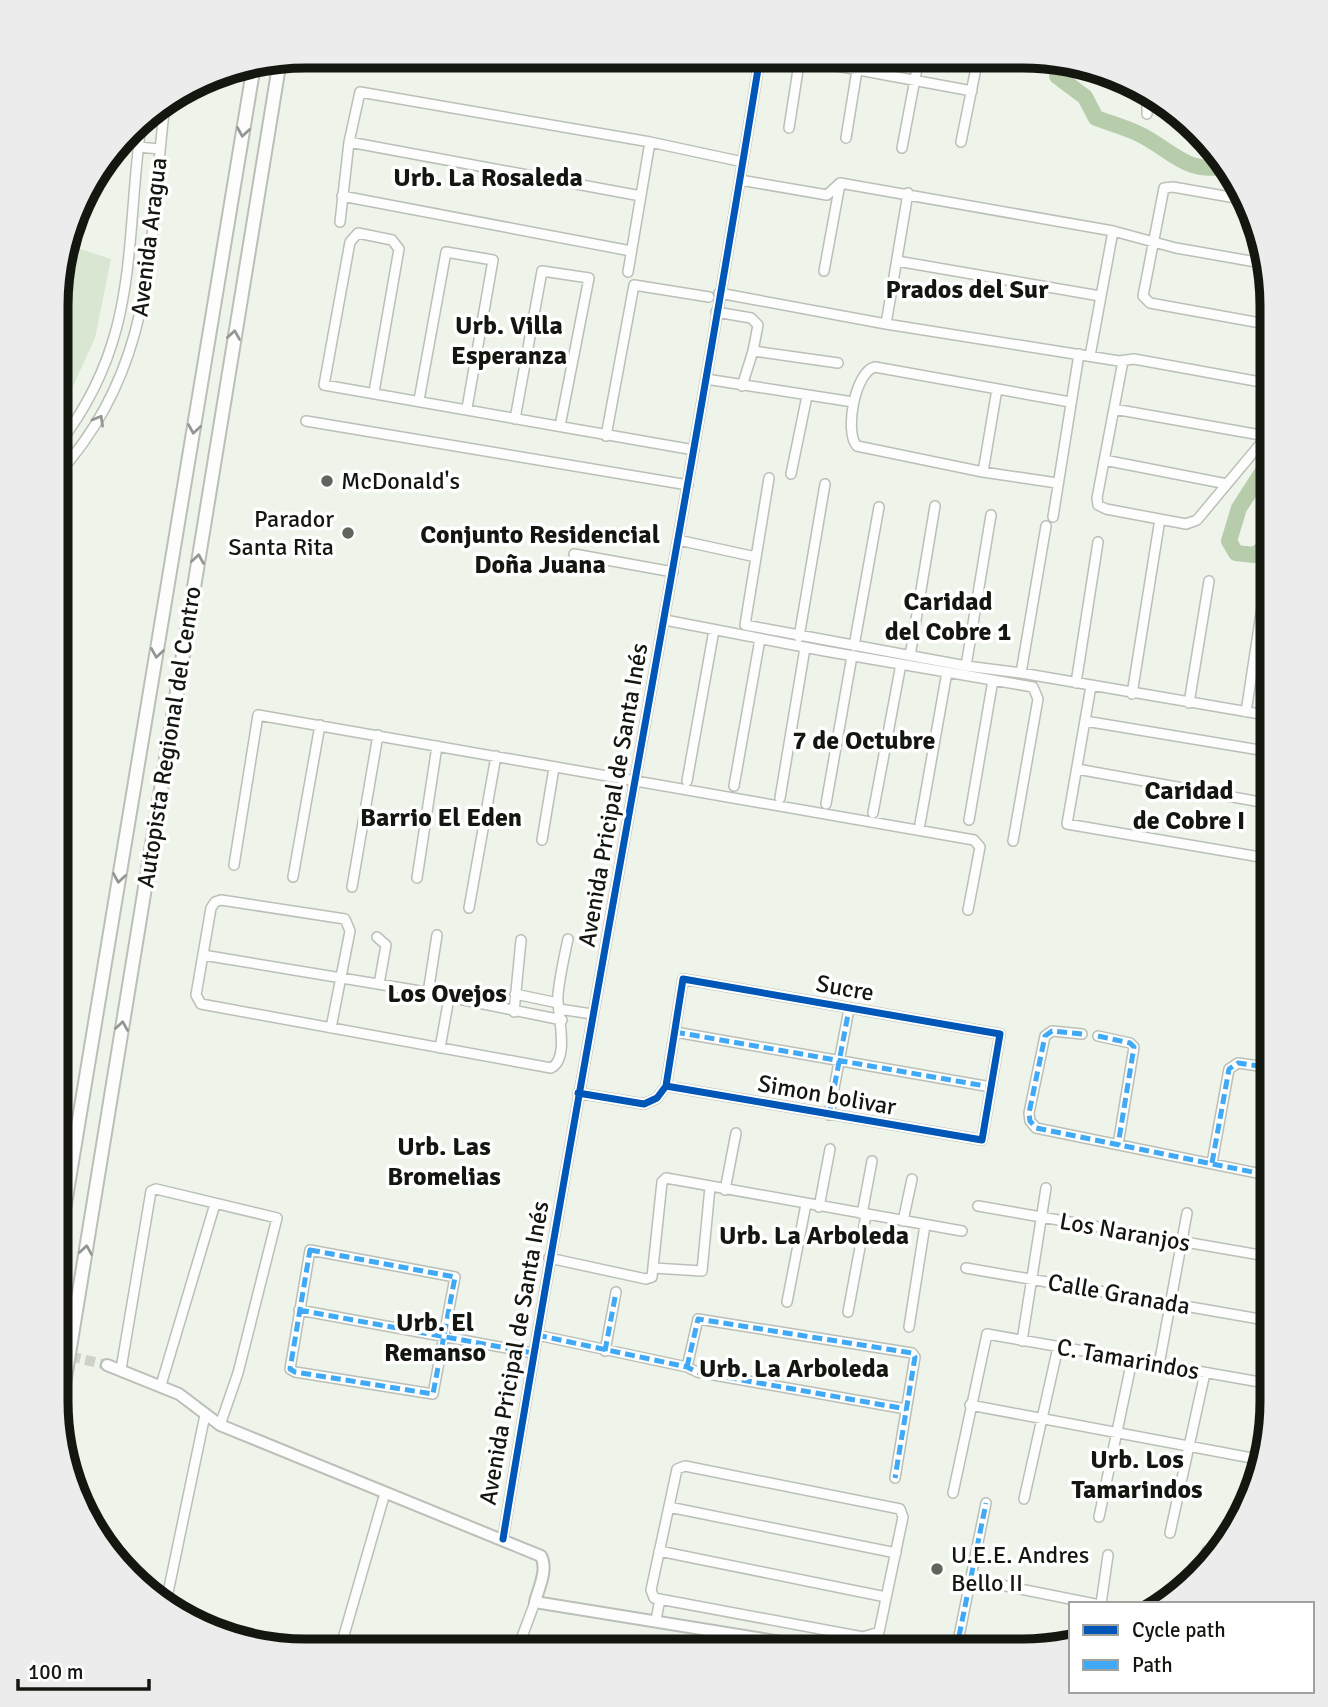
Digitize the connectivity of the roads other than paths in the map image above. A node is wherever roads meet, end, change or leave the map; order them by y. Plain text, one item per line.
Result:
1 (758, 68) edge
2 (795, 68) edge
3 (847, 68) edge
4 (917, 68) edge
5 (976, 68) edge
6 (278, 70) edge
7 (857, 70) junction
8 (252, 75) edge
9 (915, 80) junction
10 (972, 91) junction
11 (1147, 104) edge
12 (1147, 114) dead end
13 (165, 115) edge
14 (789, 128) dead end
15 (139, 137) edge
16 (846, 138) dead end
17 (349, 142) junction
18 (650, 142) junction
19 (961, 142) dead end
20 (138, 147) junction
21 (902, 148) dead end
22 (160, 149) junction
23 (743, 162) junction
24 (740, 180) junction
25 (840, 183) junction
26 (908, 193) junction
27 (342, 196) junction
28 (641, 196) junction
29 (1233, 198) edge
30 (340, 222) dead end
31 (1113, 230) junction
32 (1153, 240) junction
33 (631, 251) junction
34 (897, 261) junction
35 (1255, 262) edge
36 (824, 271) dead end
37 (628, 272) dead end
38 (719, 293) junction
39 (1100, 296) junction
40 (709, 297) dead end
41 (716, 312) junction
42 (1260, 323) edge
43 (886, 324) junction
44 (753, 351) junction
45 (1079, 355) junction
46 (1090, 356) junction
47 (1123, 361) junction
48 (838, 363) dead end
49 (706, 379) junction
50 (1260, 382) edge
51 (742, 386) junction
52 (997, 389) junction
53 (374, 392) junction
54 (807, 396) junction
55 (419, 400) junction
56 (853, 402) junction
57 (1070, 402) junction
58 (467, 408) junction
59 (1114, 409) junction
60 (515, 419) junction
61 (306, 421) dead end
62 (560, 426) junction
63 (68, 432) edge
64 (1260, 432) edge
65 (606, 436) junction
66 (1260, 444) edge
67 (694, 450) junction
68 (1104, 460) junction
69 (68, 462) edge
70 (983, 472) junction
71 (791, 474) dead end
72 (769, 478) dead end
73 (1058, 483) junction
74 (825, 484) dead end
75 (1227, 484) junction
76 (688, 485) junction
77 (935, 506) dead end
78 (879, 507) dead end
79 (991, 515) dead end
80 (1053, 517) dead end
81 (1160, 519) junction
82 (1046, 526) dead end
83 (678, 540) junction
84 (1098, 542) dead end
85 (574, 555) dead end
86 (756, 557) junction
87 (673, 572) junction
88 (1209, 581) dead end
89 (665, 620) junction
90 (1260, 622) edge
91 (714, 630) junction
92 (799, 637) junction
93 (760, 639) junction
94 (854, 646) junction
95 (805, 648) junction
96 (852, 656) junction
97 (910, 656) junction
98 (901, 664) junction
99 (966, 666) junction
100 (947, 672) junction
101 (1021, 673) junction
102 (993, 680) junction
103 (1076, 683) junction
104 (1091, 686) junction
105 (1132, 694) junction
106 (1189, 703) junction
107 (1246, 712) junction
108 (1260, 714) edge
109 (1085, 721) junction
110 (320, 725) junction
111 (378, 736) junction
112 (437, 746) junction
113 (1260, 750) edge
114 (496, 756) junction
115 (554, 768) junction
116 (1077, 769) junction
117 (634, 781) junction
118 (687, 781) dead end
119 (734, 786) dead end
120 (780, 798) dead end
121 (1260, 802) edge
122 (826, 804) dead end
123 (873, 813) dead end
124 (969, 820) dead end
125 (920, 824) dead end
126 (542, 840) dead end
127 (1013, 841) dead end
128 (1260, 857) edge
129 (234, 865) dead end
130 (293, 877) dead end
131 (417, 878) dead end
132 (352, 887) dead end
133 (469, 908) dead end
134 (968, 910) dead end
135 (437, 935) dead end
136 (377, 937) dead end
137 (568, 939) dead end
138 (521, 940) dead end
139 (203, 955) junction
140 (341, 978) junction
141 (379, 984) junction
142 (428, 993) junction
143 (515, 995) junction
144 (449, 998) junction
145 (558, 1006) junction
146 (849, 1009) junction
147 (514, 1012) junction
148 (592, 1014) junction
149 (562, 1020) junction
150 (331, 1028) junction
151 (675, 1032) junction
152 (1082, 1034) dead end
153 (1098, 1036) dead end
154 (440, 1048) junction
155 (839, 1062) junction
156 (1259, 1066) edge
157 (666, 1086) junction
158 (992, 1087) junction
159 (579, 1093) junction
160 (829, 1115) junction
161 (736, 1133) dead end
162 (1118, 1145) junction
163 (830, 1149) dead end
164 (872, 1161) dead end
165 (1212, 1163) junction
166 (1259, 1174) edge
167 (912, 1179) dead end
168 (68, 1186) edge
169 (710, 1187) junction
170 (1046, 1188) dead end
171 (725, 1190) junction
172 (215, 1204) junction
173 (806, 1204) junction
174 (978, 1206) dead end
175 (819, 1207) junction
176 (1187, 1213) dead end
177 (864, 1215) junction
178 (1042, 1217) junction
179 (903, 1221) junction
180 (925, 1225) junction
181 (962, 1231) dead end
182 (1182, 1242) junction
183 (1259, 1255) edge
184 (550, 1258) junction
185 (654, 1268) junction
186 (966, 1268) dead end
187 (1032, 1279) junction
188 (616, 1292) dead end
189 (787, 1302) dead end
190 (1171, 1303) junction
191 (299, 1310) junction
192 (848, 1312) dead end
193 (1259, 1319) edge
194 (909, 1326) dead end
195 (537, 1335) junction
196 (445, 1337) junction
197 (1022, 1341) junction
198 (1058, 1347) junction
199 (606, 1351) junction
200 (533, 1353) junction
201 (68, 1360) edge
202 (1132, 1360) junction
203 (107, 1365) tunnel mouth
204 (1159, 1365) junction
205 (687, 1367) junction
206 (121, 1369) junction
207 (1205, 1373) junction
208 (1259, 1382) edge
209 (161, 1385) junction
210 (970, 1405) junction
211 (906, 1409) junction
212 (205, 1415) junction
213 (1042, 1418) junction
214 (220, 1425) junction
215 (1117, 1431) junction
216 (1189, 1444) junction
217 (1252, 1458) edge
218 (895, 1478) dead end
219 (385, 1493) junction
220 (953, 1493) dead end
221 (1024, 1499) dead end
222 (986, 1503) dead end
223 (668, 1507) junction
224 (1099, 1517) dead end
225 (1170, 1533) dead end
226 (503, 1539) junction
227 (659, 1551) junction
228 (896, 1553) junction
229 (1108, 1555) dead end
230 (971, 1579) junction
231 (168, 1595) edge
232 (886, 1597) junction
233 (660, 1599) junction
234 (535, 1602) junction
235 (1085, 1602) edge
236 (1101, 1602) edge
237 (656, 1620) junction
238 (343, 1638) edge
239 (522, 1638) edge
240 (761, 1638) edge
241 (959, 1638) edge

1 - 23 street, Avenida Pricipal de Santa Inés
2 - 14 street
3 - 7 street
4 - 9 street
5 - 10 street
201 -> 6 highway, Autopista Regional del Centro
7 - 9 street
7 - 16 street
8 -> 168 highway, Autopista Regional del Centro
9 - 10 street
9 - 21 street
10 - 19 street
11 - 12 street
13 - 22 street, Avenida Aragua
15 - 20 street, Avenida Aragua
17 - 18 street
17 - 27 street
17 - 28 street
18 - 23 street
18 - 28 street
20 - 22 street
20 - 63 street, Avenida Aragua
69 -> 22 street, Avenida Aragua
23 - 24 street, Avenida Pricipal de Santa Inés
24 - 25 street
24 - 38 street, Avenida Pricipal de Santa Inés
25 - 26 street
25 - 36 street
26 - 31 street
26 - 34 street
27 - 30 street
27 - 33 street
28 - 33 street
29 - 32 street
31 - 32 street
31 - 39 street
32 - 35 street
32 - 42 street
33 - 37 street
34 - 39 street
34 - 43 street
38 - 41 street, Avenida Pricipal de Santa Inés
38 - 43 street
39 - 46 street
40 - 65 street
41 - 44 street
41 - 49 street, Avenida Pricipal de Santa Inés
43 - 45 street
44 - 48 street
44 - 51 street
45 - 46 street
45 - 57 street
46 - 47 street
47 - 50 street
47 - 59 street
49 - 51 street
49 - 67 street, Avenida Pricipal de Santa Inés
51 - 54 street
52 - 56 street
52 - 57 street
52 - 70 street
53 - 53 street
53 - 55 street
54 - 56 street
54 - 71 street
55 - 58 street
55 - 58 street
56 - 70 street
57 - 73 street
58 - 60 street
59 - 64 street
59 - 68 street
60 - 62 street
60 - 62 street
61 - 76 street
62 - 65 street
65 - 67 street
66 - 75 street
67 - 76 street, Avenida Pricipal de Santa Inés
68 - 75 street
68 - 81 street
70 - 73 street
72 - 86 street
73 - 80 street
74 - 92 street
75 - 81 street
76 - 83 street, Avenida Pricipal de Santa Inés
77 - 97 street
78 - 94 street
79 - 99 street
81 - 105 street
82 - 101 street
83 - 86 street
83 - 87 street, Avenida Pricipal de Santa Inés
84 - 103 street
85 - 87 street
86 - 92 street
87 - 89 street, Avenida Pricipal de Santa Inés
88 - 106 street
89 - 91 street
89 - 117 street, Avenida Pricipal de Santa Inés
90 - 107 street
91 - 93 street
91 - 118 street
92 - 94 street
93 - 95 street
93 - 119 street
94 - 97 street
95 - 96 street
95 - 120 street
96 - 98 street
96 - 122 street
97 - 99 street
98 - 100 street
98 - 123 street
99 - 101 street
100 - 102 street
100 - 125 street
101 - 103 street
102 - 124 street
102 - 127 street
103 - 104 street
104 - 105 street
104 - 109 street
105 - 106 street
106 - 107 street
107 - 108 street
109 - 113 street
109 - 116 street
110 - 111 street
110 - 129 street
110 - 130 street
111 - 112 street
111 - 132 street
112 - 114 street
112 - 131 street
114 - 115 street
114 - 133 street
115 - 117 street
115 - 126 street
116 - 121 street
116 - 128 street
117 - 134 street
117 - 148 street, Avenida Pricipal de Santa Inés
135 - 142 street
136 - 141 street
137 - 145 street
138 - 143 street
139 - 140 street
139 - 140 street
139 - 150 street
140 - 141 street
140 - 150 street
141 - 142 street
142 - 144 street
143 - 145 street
143 - 147 street
144 - 147 street
144 - 154 street
145 - 148 street
145 - 149 street
146 - 151 street, Sucre
146 - 155 street
146 - 158 street, Sucre
147 - 149 street
148 - 159 street, Avenida Pricipal de Santa Inés
149 - 154 street
150 - 154 street
151 - 155 street
151 - 157 street
152 - 162 street
153 - 162 street
155 - 158 street
155 - 160 street
156 - 165 street
157 - 159 street
157 - 160 street, Simon bolivar
158 - 160 street, Simon bolivar
159 - 184 street, Avenida Pricipal de Santa Inés
161 - 171 street
162 - 165 street
163 - 175 street
164 - 177 street
165 - 166 street
167 - 179 street
169 - 171 street
169 - 185 street
169 - 185 street
170 - 178 street
171 - 173 street
172 - 206 street
172 - 209 street
172 - 214 street
173 - 175 street
173 - 189 street
174 - 178 street, Los Naranjos
175 - 177 street
176 - 182 street
177 - 179 street
177 - 192 street
178 - 182 street, Los Naranjos
178 - 187 street
179 - 180 street
180 - 181 street
180 - 194 street
182 - 183 street, Los Naranjos
182 - 190 street
184 - 185 street
184 - 195 street, Avenida Pricipal de Santa Inés
186 - 187 street, Calle Granada
187 - 190 street, Calle Granada
187 - 197 street
188 - 199 street
190 - 193 street, Calle Granada
190 - 204 street
191 - 196 street
191 - 196 street
191 - 196 street
195 - 199 street
195 - 200 street, Avenida Pricipal de Santa Inés
196 - 200 street
197 - 198 street, C. Tamarindos
197 - 210 street, C. Tamarindos
198 - 202 street, C. Tamarindos
198 - 213 street
199 - 205 street
200 - 226 street, Avenida Pricipal de Santa Inés
202 - 204 street, C. Tamarindos
202 - 215 street
203 - 206 main road
204 - 207 street, C. Tamarindos
205 - 211 street
205 - 211 street
206 - 209 main road
207 - 208 street, C. Tamarindos
207 - 216 street
209 - 212 main road
210 - 213 street
210 - 220 street
211 - 218 street
212 - 214 main road
212 - 231 street
213 - 215 street
213 - 221 street
214 - 219 main road
215 - 216 street
215 - 224 street
216 - 217 street
216 - 225 street
219 - 226 main road
219 - 238 street
222 - 230 street
223 - 227 street
223 - 228 street
223 - 228 street
226 - 234 main road
227 - 232 street
227 - 233 street
228 - 232 street
229 - 236 street
230 - 235 street
230 - 241 street
232 - 233 street
233 - 237 street
234 - 237 main road
234 - 239 street
237 - 240 main road

